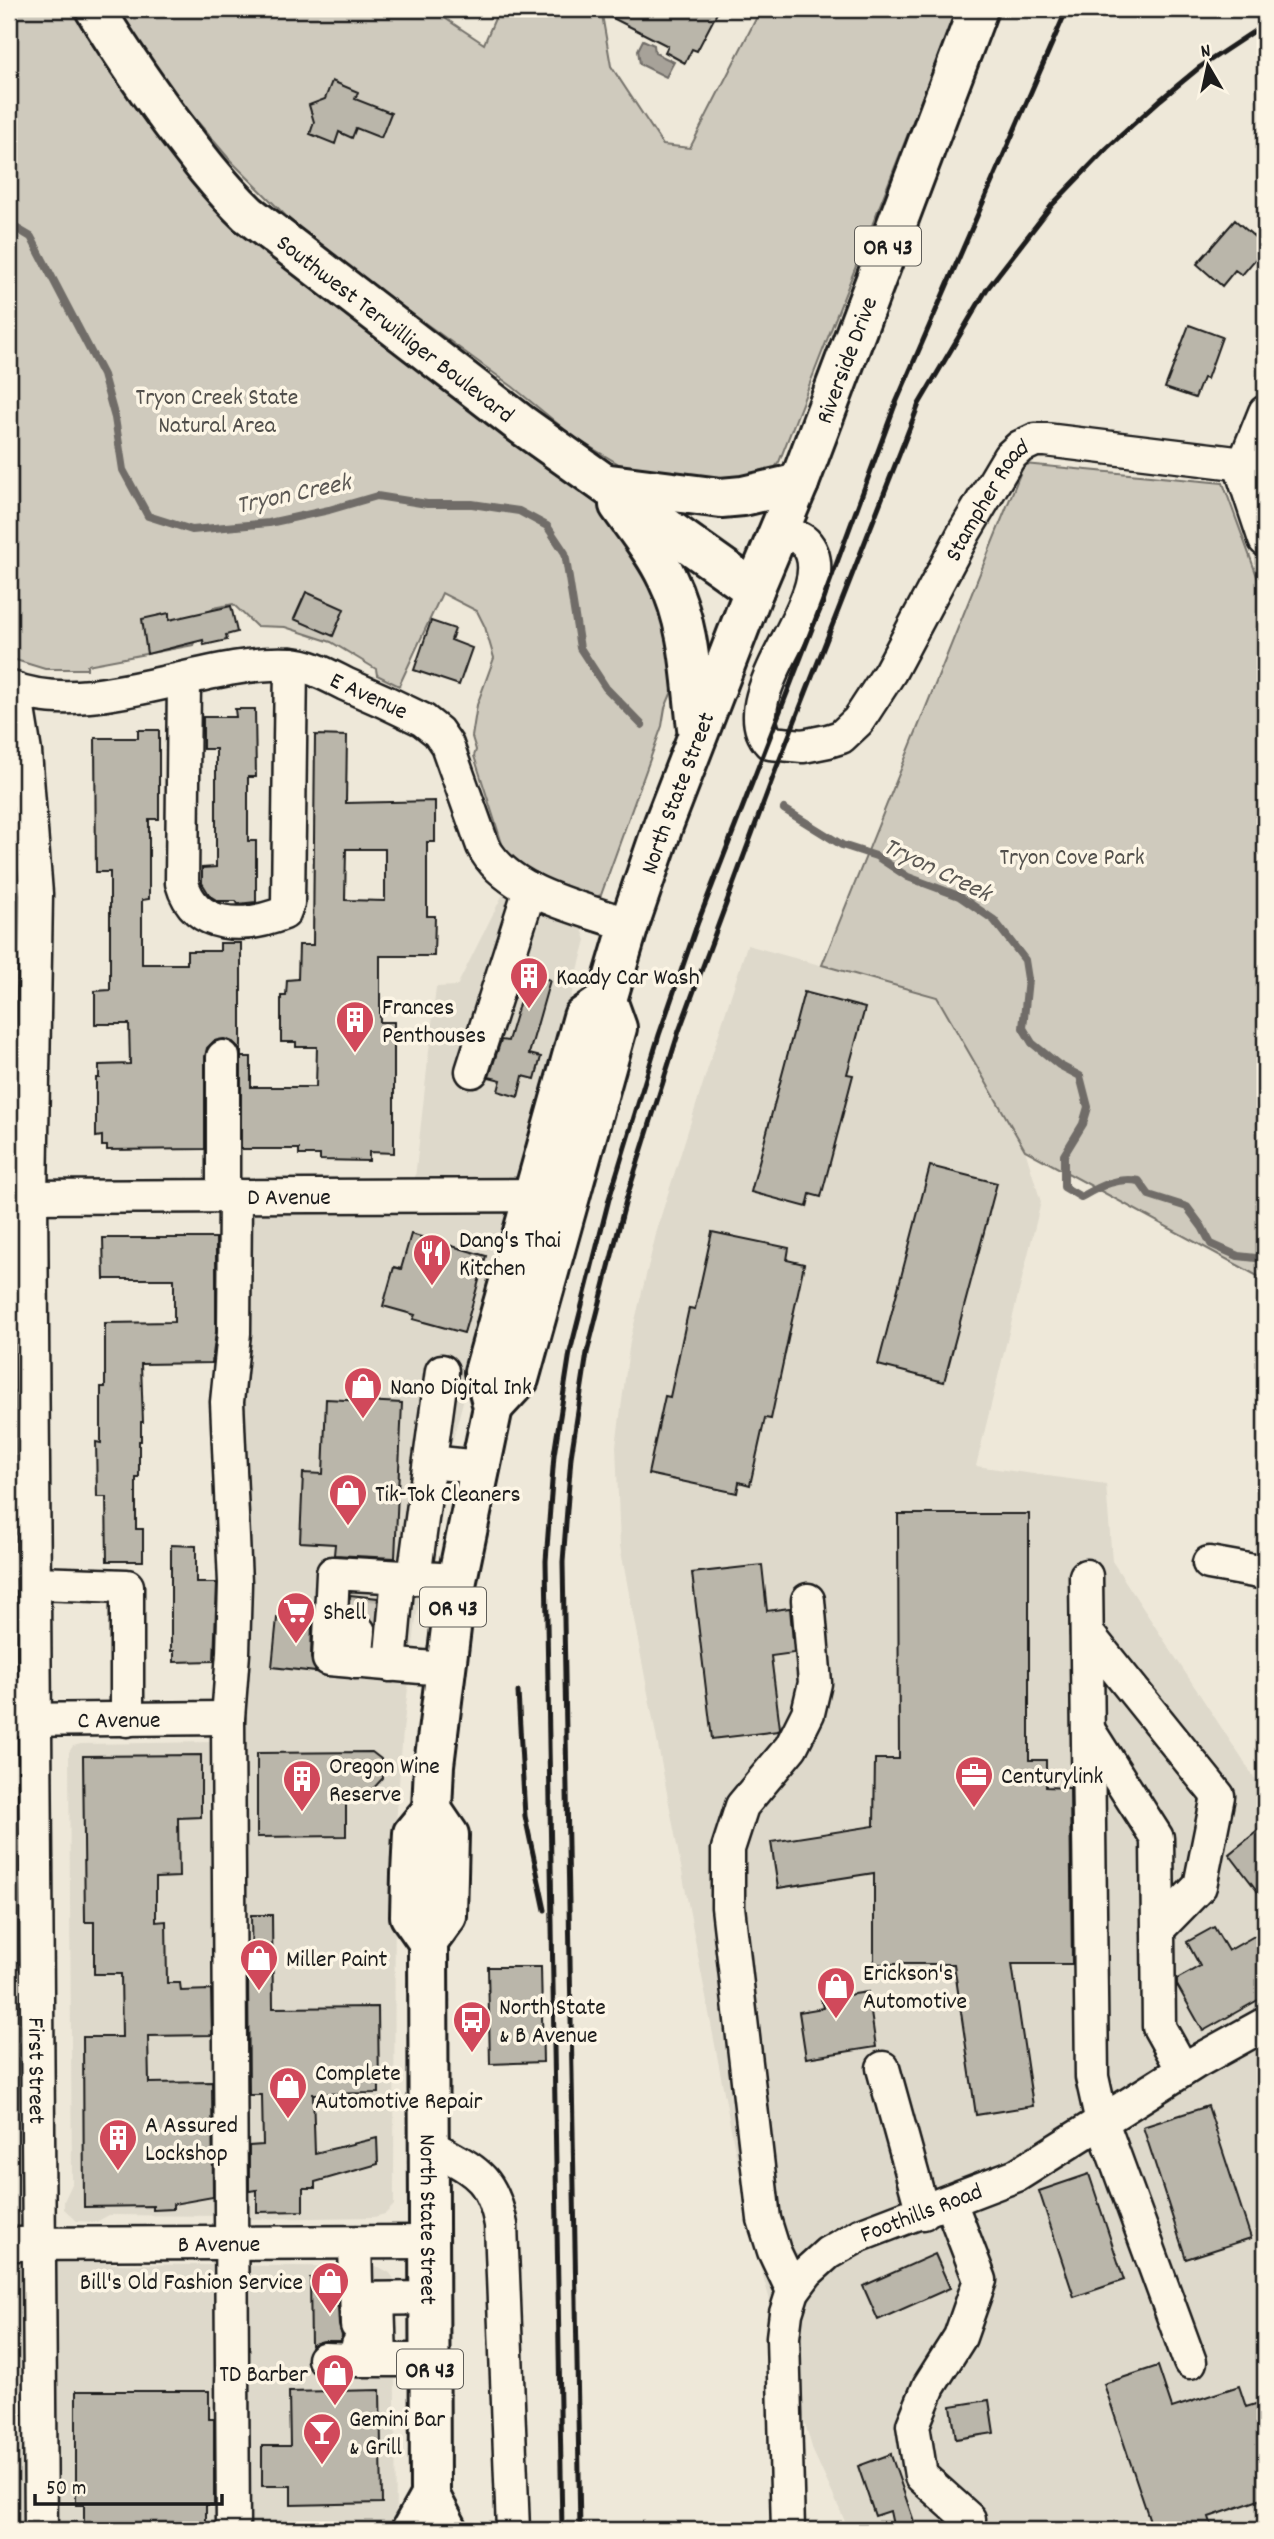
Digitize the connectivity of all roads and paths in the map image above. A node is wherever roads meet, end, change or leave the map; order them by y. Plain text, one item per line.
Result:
1 (95, 9) edge
2 (978, 9) edge
3 (1265, 412) edge
4 (1244, 464) junction
5 (604, 483) junction
6 (800, 483) junction
7 (781, 531) junction
8 (1265, 540) edge
9 (754, 590) junction
10 (291, 664) junction
11 (184, 680) junction
12 (12, 688) edge
13 (697, 732) junction
14 (530, 888) junction
15 (629, 925) junction
16 (223, 1057) dead end
17 (472, 1071) dead end
18 (552, 1195) junction
19 (229, 1196) junction
20 (20, 1197) edge
21 (442, 1371) dead end
22 (430, 1462) junction
23 (479, 1467) junction
24 (1209, 1563) dead end
25 (1265, 1573) edge
26 (1086, 1576) dead end
27 (406, 1577) junction
28 (457, 1580) junction
29 (26, 1593) edge
30 (808, 1600) dead end
31 (1087, 1633) junction
32 (390, 1665) junction
33 (444, 1669) junction
34 (228, 1718) junction
35 (127, 1720) junction
36 (22, 1721) edge
37 (1089, 1731) junction
38 (23, 1879) edge
39 (1158, 1929) junction
40 (23, 2015) edge
41 (1265, 2024) edge
42 (883, 2068) dead end
43 (1183, 2070) junction
44 (1102, 2122) junction
45 (429, 2145) junction
46 (937, 2207) junction
47 (429, 2242) junction
48 (231, 2243) junction
49 (355, 2243) junction
50 (24, 2244) edge
51 (793, 2291) junction
52 (429, 2298) junction
53 (365, 2331) junction
54 (324, 2359) dead end
55 (430, 2360) junction
56 (1190, 2362) dead end
57 (430, 2496) junction
58 (969, 2519) dead end
59 (41, 2530) edge
60 (233, 2530) edge
61 (411, 2530) edge
62 (448, 2530) edge
63 (513, 2530) edge
64 (788, 2530) edge

1 - 5 main road, Southwest Terwilliger Boulevard
2 - 6 main road, Riverside Drive / OR 43
3 - 4 street
4 - 7 street, Stampher Road
4 - 8 street
5 - 6 main road
5 - 9 main road, Southwest Terwilliger Boulevard
5 - 13 main road
6 - 7 main road, Riverside Drive / OR 43
7 - 9 main road, Riverside Drive / OR 43
9 - 13 main road, North State Street / OR 43
10 - 11 street, E Avenue
10 - 11 street
10 - 14 street, E Avenue
11 - 12 street, E Avenue
12 - 20 street, First Street
13 - 15 main road, North State Street / OR 43
14 - 15 street, E Avenue
14 - 17 street
15 - 18 main road, North State Street / OR 43
16 - 19 street
18 - 19 street, D Avenue
18 - 23 main road, North State Street / OR 43
19 - 20 street, D Avenue
19 - 34 street
20 - 29 street, First Street
21 - 22 street
22 - 23 street
22 - 27 street
23 - 28 main road, North State Street / OR 43
24 - 25 street
26 - 31 street
27 - 28 street
27 - 32 street
27 - 32 street
28 - 33 main road, North State Street / OR 43
29 - 35 street
29 - 36 street, First Street
30 - 51 street
31 - 37 street
31 - 39 street
32 - 33 street
33 - 45 main road, North State Street / OR 43
34 - 35 street, C Avenue
34 - 48 street
35 - 36 street, C Avenue
36 - 38 street, First Street
37 - 39 street
37 - 44 street
38 - 40 street, First Street
39 - 43 street
40 - 50 street, First Street
41 - 43 street, Foothills Road
42 - 46 street
43 - 44 street, Foothills Road
44 - 46 street, Foothills Road
44 - 56 street
45 - 47 main road, North State Street / OR 43
45 - 63 street
46 - 51 street, Foothills Road
46 - 58 street
47 - 49 street, B Avenue
47 - 52 main road, North State Street / OR 43
48 - 49 street, B Avenue
48 - 50 street, B Avenue
48 - 60 street
49 - 53 street
50 - 59 street, First Street
51 - 64 street, Foothills Road
52 - 53 street
52 - 55 main road, North State Street / OR 43
53 - 54 street
53 - 55 street
55 - 57 main road, North State Street / OR 43
57 - 61 main road, North State Street / OR 43
57 - 62 main road, North State Street / OR 43

